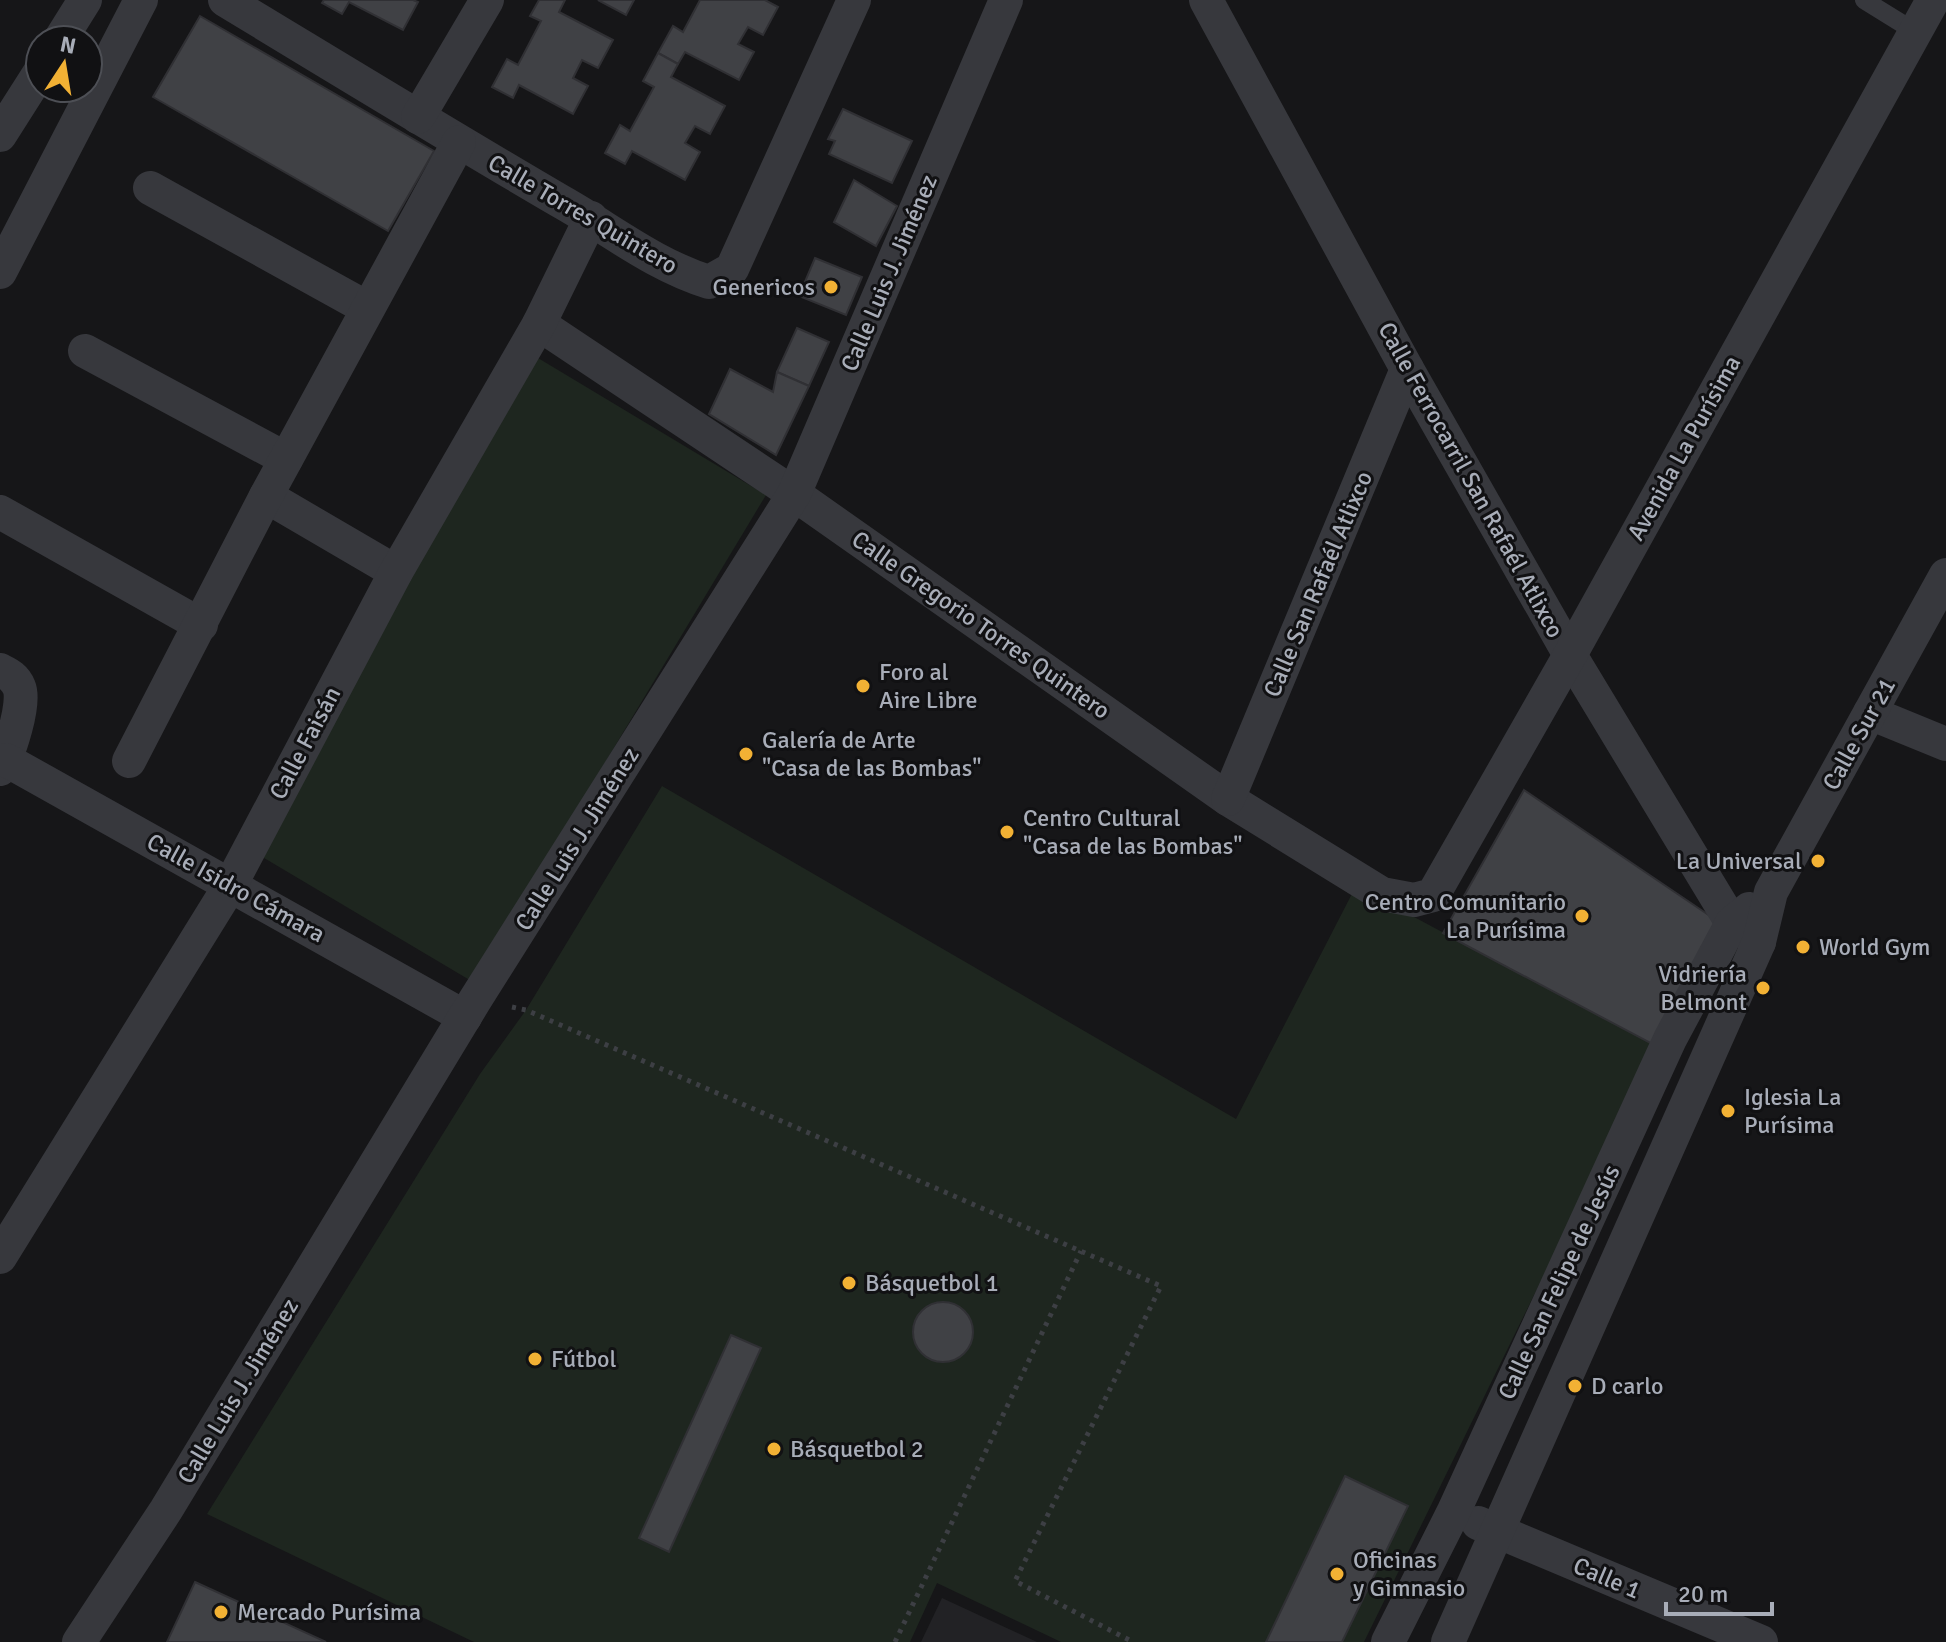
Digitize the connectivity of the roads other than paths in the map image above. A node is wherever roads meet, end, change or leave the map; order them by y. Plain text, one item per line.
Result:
1 (85, 0) edge
2 (141, 0) edge
3 (225, 0) edge
4 (487, 0) edge
5 (854, 0) edge
6 (1006, 0) edge
7 (1206, 0) edge
8 (1864, 0) edge
9 (1933, 0) edge
10 (70, 24) edge
11 (1914, 31) junction
12 (24, 97) edge
13 (418, 117) junction
14 (0, 135) edge
15 (459, 142) junction
16 (150, 188) dead end
17 (591, 218) junction
18 (0, 272) edge
19 (367, 308) junction
20 (539, 324) junction
21 (85, 351) dead end
22 (1407, 369) junction
23 (286, 459) junction
24 (794, 494) junction
25 (266, 496) junction
26 (0, 512) edge
27 (396, 572) junction
28 (1946, 575) edge
29 (201, 625) junction
30 (1570, 655) junction
31 (0, 670) edge
32 (1870, 713) junction
33 (1946, 744) edge
34 (129, 761) dead end
35 (3, 764) edge
36 (1228, 799) junction
37 (231, 884) junction
38 (1771, 892) junction
39 (1433, 895) joint
40 (1732, 923) junction
41 (1759, 942) junction
42 (470, 1009) junction
43 (0, 1257) edge
44 (1453, 1513) junction
45 (1499, 1532) junction
46 (79, 1642) edge
47 (1388, 1642) edge
48 (1448, 1642) edge
49 (1761, 1642) edge

1 - 10 street
2 - 18 street
3 - 13 street, Calle Torres Quintero
4 - 13 street
5 - 17 street, Calle Torres Quintero
6 - 24 street, Calle Luis J. Jiménez
7 - 22 street, Calle Ferrocarril San Rafaél Atlixco
8 - 11 lane
9 - 11 street, Avenida La Purísima
11 - 30 street, Avenida La Purísima
12 - 14 street
13 - 15 street, Calle Torres Quintero
15 - 17 street, Calle Torres Quintero
15 - 19 street
16 - 19 street
17 - 20 street, Calle Faisán
19 - 23 street
20 - 24 street, Calle Gregorio Torres Quintero
20 - 27 street, Calle Faisán
21 - 23 street
22 - 30 street, Calle Ferrocarril San Rafaél Atlixco
22 - 36 street, Calle San Rafaél Atlixco
23 - 25 street
24 - 36 street, Calle Gregorio Torres Quintero
24 - 42 street, Calle Luis J. Jiménez
25 - 27 street
25 - 29 street
26 - 29 street
27 - 37 street, Calle Faisán
28 - 32 street, Calle Sur 21
29 - 34 street
30 - 39 street, Avenida La Purísima
30 - 40 street, Calle Ferrocarril San Rafaél Atlixco
31 - 35 street
32 - 33 street
32 - 38 street, Calle Sur 21
35 - 37 street, Calle Isidro Cámara
36 - 39 street, Calle Gregorio Torres Quintero
37 - 42 street, Calle Isidro Cámara
37 - 43 street, Calle Faisán
38 - 40 street, Calle Sur 21
38 - 41 street, Calle Sur 21
40 - 41 street, Calle Ferrocarril San Rafaél Atlixco
40 - 44 street, Calle San Felipe de Jesús
41 - 45 street, Calle San Felipe de Jesús
42 - 46 street, Calle Luis J. Jiménez
44 - 45 street, Calle 1
44 - 47 street, Calle San Felipe de Jesús
45 - 48 street, Calle San Felipe de Jesús
45 - 49 street, Calle 1

